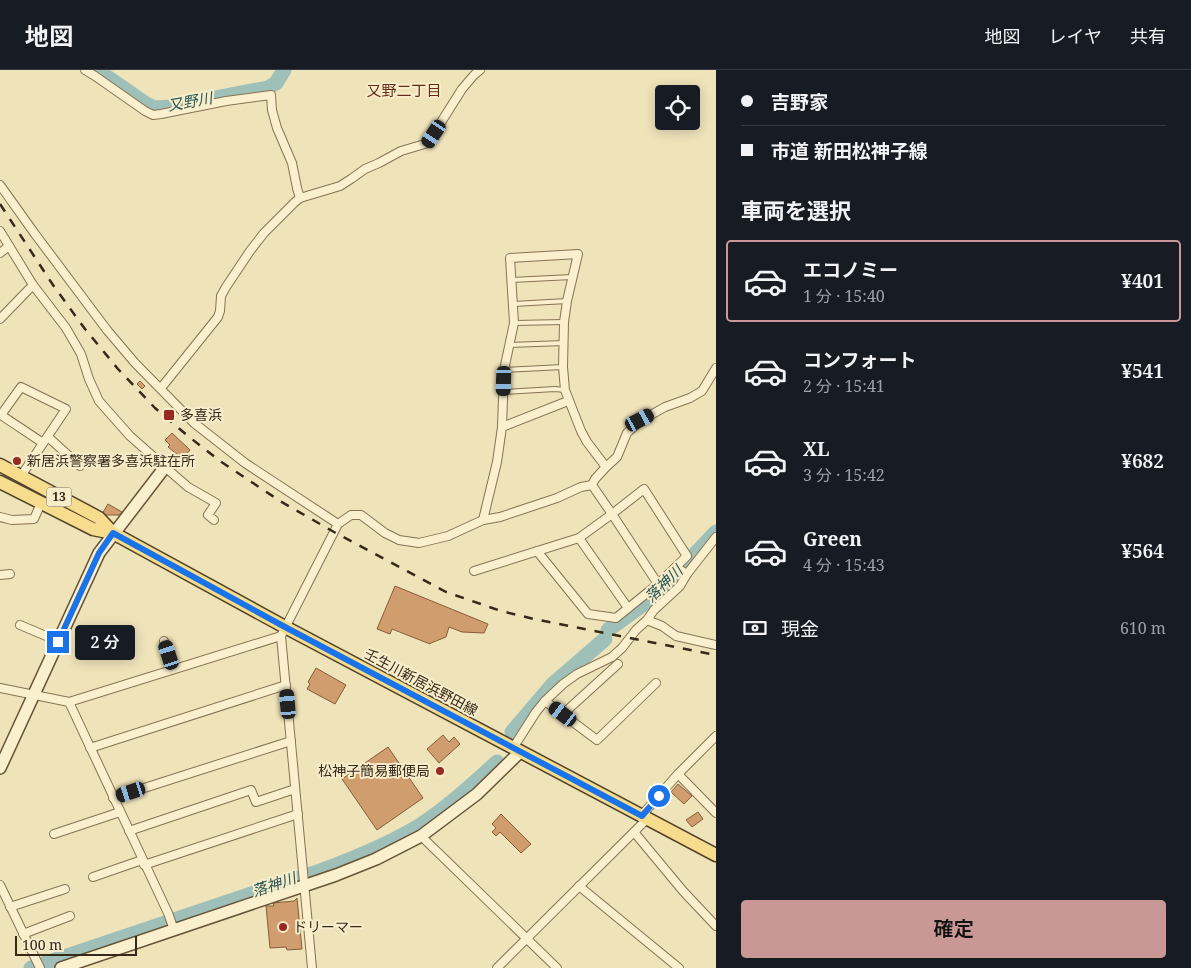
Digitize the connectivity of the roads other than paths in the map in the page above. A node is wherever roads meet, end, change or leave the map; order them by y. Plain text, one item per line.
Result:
1 (85, 70) edge
2 (480, 70) edge
3 (0, 185) edge
4 (300, 198) junction
5 (0, 230) edge
6 (9, 246) junction
7 (0, 253) edge
8 (572, 277) junction
9 (511, 280) junction
10 (33, 285) junction
11 (567, 301) junction
12 (512, 304) junction
13 (0, 319) edge
14 (564, 322) junction
15 (514, 323) junction
16 (564, 343) junction
17 (509, 344) junction
18 (563, 367) junction
19 (716, 368) edge
20 (504, 370) junction
21 (160, 388) junction
22 (565, 390) junction
23 (503, 392) junction
24 (568, 401) junction
25 (502, 427) junction
26 (46, 440) junction
27 (0, 466) edge
28 (80, 466) dead end
29 (165, 467) junction
30 (606, 467) junction
31 (21, 476) junction
32 (0, 482) edge
33 (592, 485) junction
34 (41, 503) junction
35 (612, 514) junction
36 (0, 518) edge
37 (214, 520) dead end
38 (484, 520) junction
39 (338, 524) junction
40 (113, 533) junction
41 (716, 537) edge
42 (579, 538) junction
43 (538, 550) junction
44 (676, 567) junction
45 (474, 571) dead end
46 (10, 574) dead end
47 (686, 574) junction
48 (0, 575) edge
49 (658, 584) junction
50 (628, 608) junction
51 (647, 620) junction
52 (20, 625) dead end
53 (283, 631) junction
54 (58, 642) junction
55 (164, 642) dead end
56 (716, 645) edge
57 (618, 664) dead end
58 (173, 669) junction
59 (656, 683) dead end
60 (286, 685) junction
61 (0, 688) edge
62 (33, 694) junction
63 (545, 701) junction
64 (69, 702) junction
65 (563, 714) junction
66 (716, 736) edge
67 (291, 741) junction
68 (90, 748) junction
69 (516, 750) junction
70 (0, 768) edge
71 (678, 774) junction
72 (295, 789) junction
73 (113, 798) junction
74 (120, 812) junction
75 (716, 813) edge
76 (298, 814) junction
77 (645, 817) junction
78 (129, 831) junction
79 (634, 832) junction
80 (54, 834) dead end
81 (421, 836) junction
82 (716, 855) edge
83 (143, 862) junction
84 (93, 877) dead end
85 (304, 883) junction
86 (0, 885) edge
87 (579, 886) junction
88 (65, 889) dead end
89 (10, 907) junction
90 (70, 916) dead end
91 (716, 926) edge
92 (174, 928) junction
93 (23, 934) junction
94 (527, 939) junction
95 (68, 967) edge
96 (40, 968) edge
97 (312, 968) edge
98 (496, 968) edge
99 (557, 968) edge
100 (679, 968) edge

1 - 4 street
2 - 4 street
3 - 21 street
4 - 21 street
5 - 6 street
6 - 7 street
6 - 10 street
8 - 9 lane
8 - 9 street
8 - 11 street
9 - 12 street
10 - 13 street
10 - 29 street
11 - 12 lane
11 - 14 street
12 - 15 street
14 - 15 lane
14 - 16 street
15 - 17 street
16 - 17 lane
16 - 18 street
17 - 20 street
18 - 20 lane
18 - 22 street
19 - 30 street
20 - 23 street
21 - 39 street
22 - 23 lane
22 - 24 street
23 - 25 street
24 - 25 street
24 - 30 street
25 - 38 street
26 - 26 street
26 - 28 street
26 - 31 street
27 - 31 main road, 壬生川新居浜野田線 / 13
29 - 37 street
29 - 40 street
30 - 33 street
31 - 40 main road, 壬生川新居浜野田線 / 13
32 - 34 main road, 壬生川新居浜野田線 / 13
33 - 35 street
33 - 38 street
34 - 36 street
34 - 40 main road, 壬生川新居浜野田線 / 13
35 - 42 street
35 - 44 street
35 - 49 street
38 - 39 street
39 - 53 street
40 - 53 main road, 壬生川新居浜野田線 / 13
40 - 54 street
41 - 47 street
42 - 43 street
42 - 50 street
43 - 45 street
43 - 50 street
44 - 47 street
44 - 49 street
46 - 48 street
47 - 51 street
49 - 50 street
51 - 56 street
51 - 63 street
52 - 54 street
53 - 58 street
53 - 60 street
53 - 69 main road, 壬生川新居浜野田線 / 13
54 - 62 street
55 - 58 street
57 - 65 street
58 - 64 street
59 - 65 street
60 - 67 street
60 - 68 street
61 - 62 street
62 - 64 street
62 - 70 street
63 - 65 street
63 - 69 street
64 - 68 street
66 - 71 street
67 - 72 street
67 - 73 street
68 - 73 street
69 - 77 main road, 壬生川新居浜野田線 / 13
69 - 81 street
71 - 75 street
71 - 77 street
72 - 76 street
72 - 78 street
73 - 74 street
74 - 78 street
74 - 80 street
76 - 83 street
76 - 85 street
77 - 79 street
77 - 82 main road, 壬生川新居浜野田線 / 13
78 - 83 street
79 - 87 street
79 - 91 street
81 - 85 street
81 - 94 street
83 - 84 street
83 - 92 street
85 - 92 street
85 - 97 street
86 - 89 street
87 - 94 street
87 - 100 street
88 - 89 street
89 - 93 street
90 - 93 street
92 - 95 street
93 - 96 street
94 - 98 street
94 - 99 street

